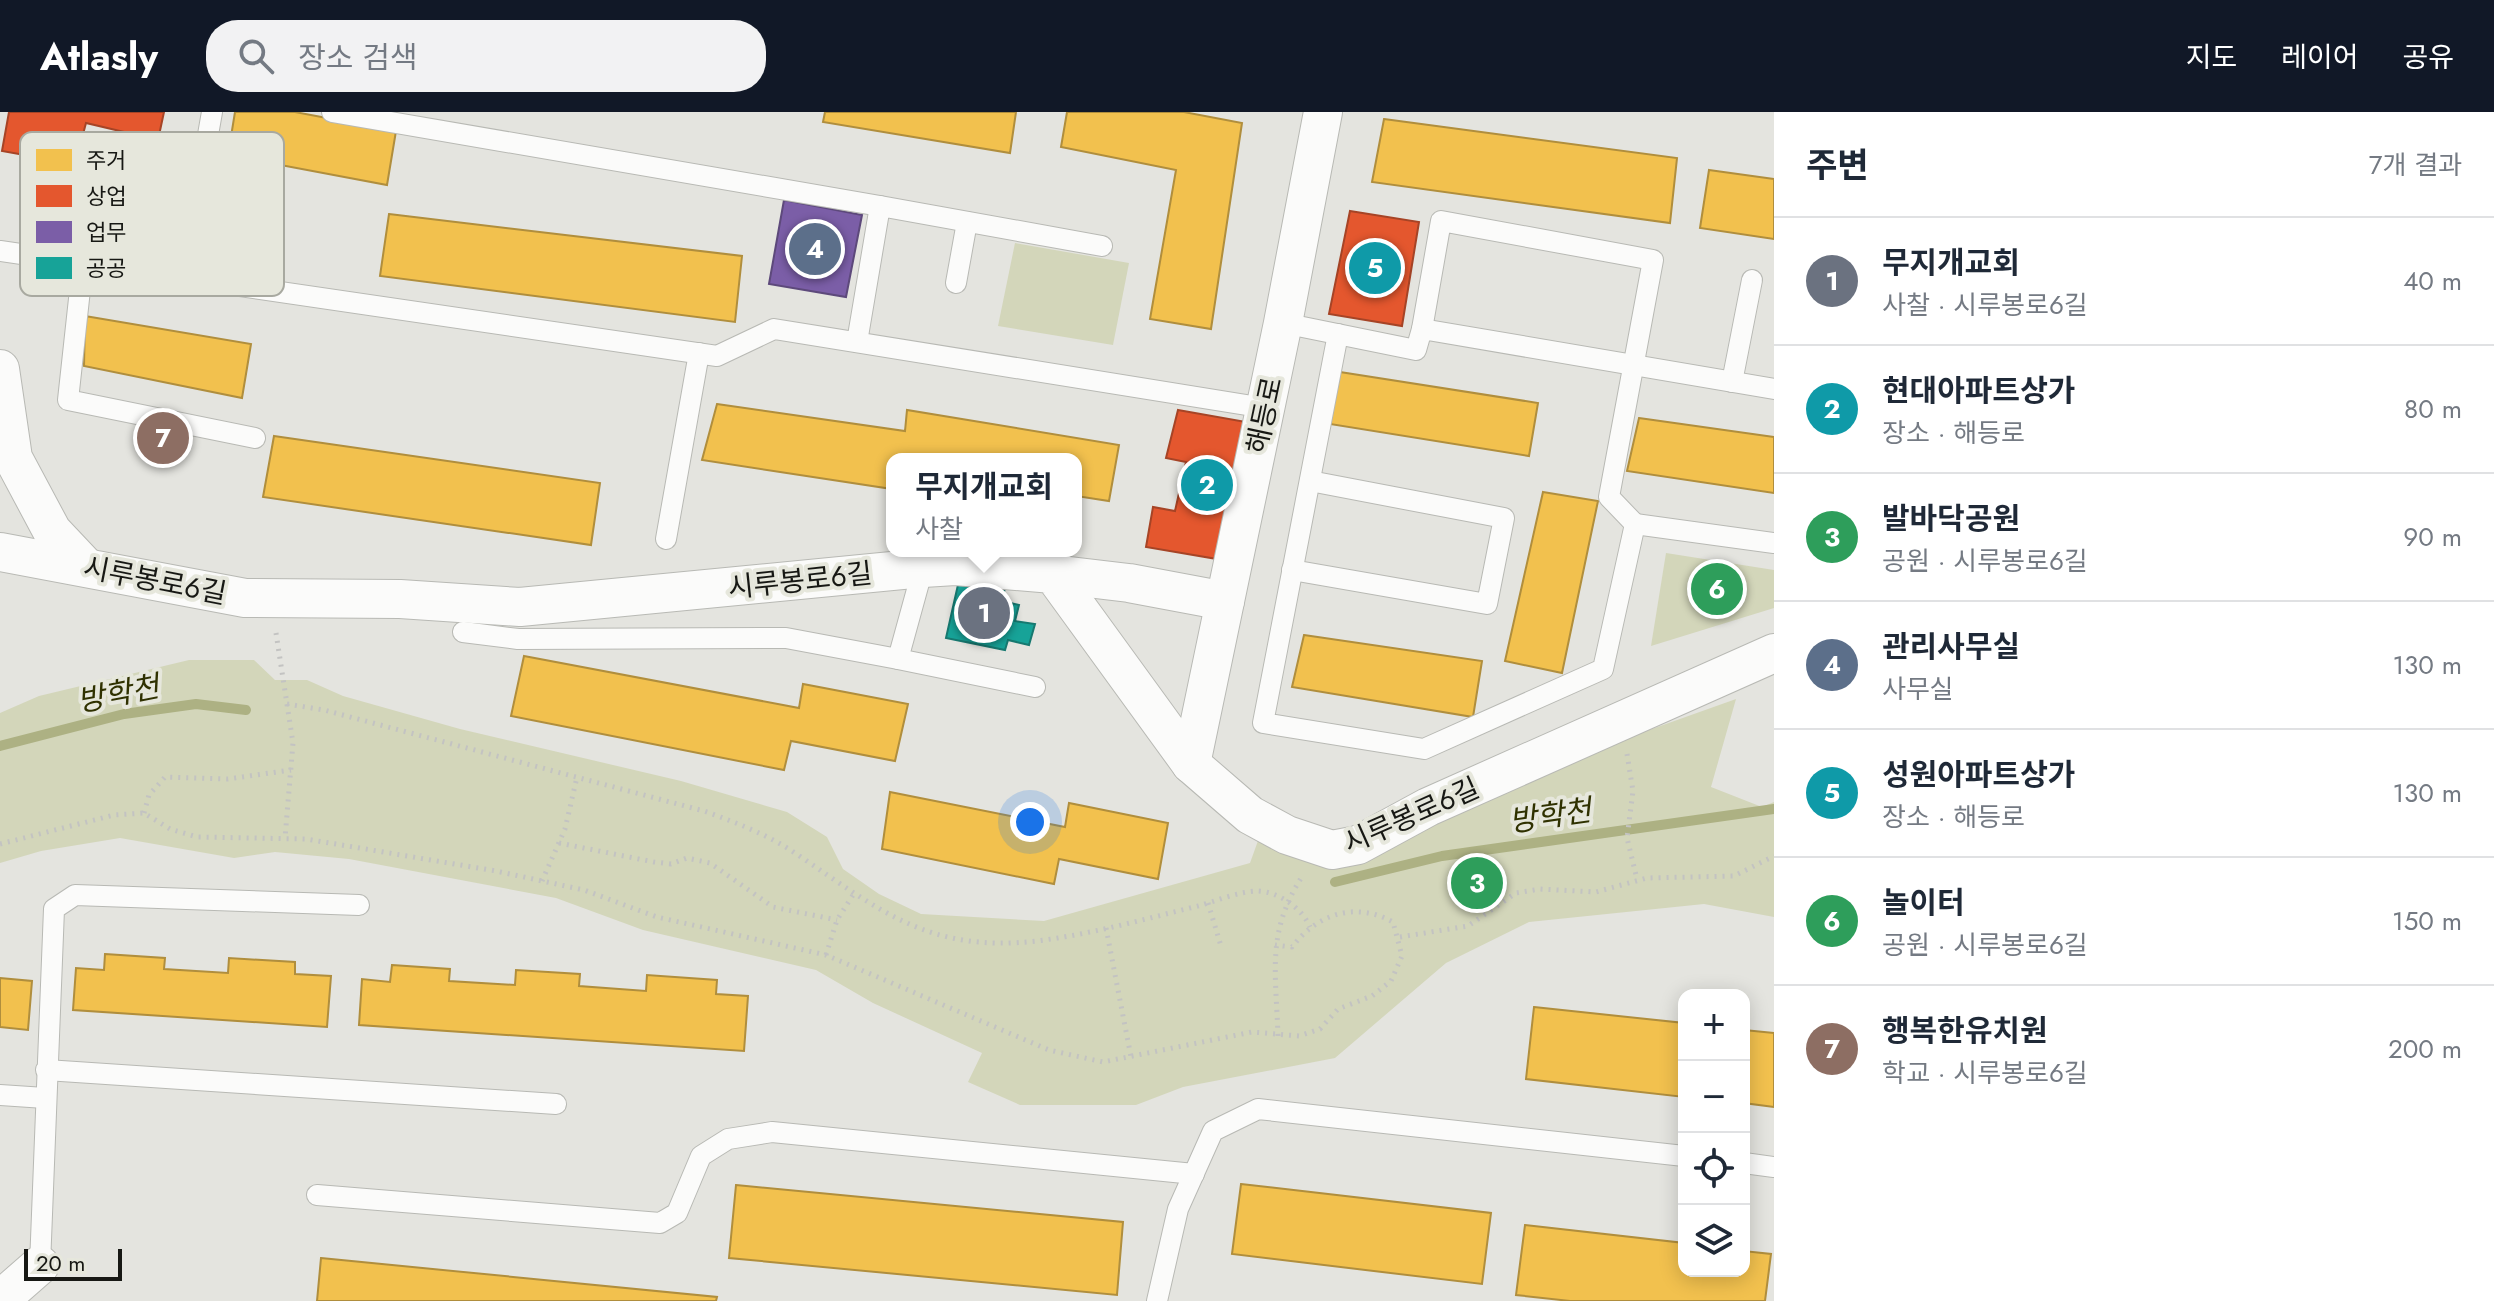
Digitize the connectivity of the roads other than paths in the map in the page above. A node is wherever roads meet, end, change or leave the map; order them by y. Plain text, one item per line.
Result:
1 (212, 112) edge
2 (332, 112) edge
3 (1323, 112) edge
4 (208, 132) edge
5 (880, 206) junction
6 (967, 222) junction
7 (1102, 246) dead end
8 (0, 251) edge
9 (20, 254) edge
10 (1752, 280) dead end
11 (956, 283) dead end
12 (284, 292) edge
13 (79, 296) edge
14 (1283, 323) junction
15 (1422, 329) junction
16 (1338, 334) junction
17 (857, 342) junction
18 (699, 353) junction
19 (1633, 365) junction
20 (0, 369) edge
21 (1732, 382) junction
22 (1774, 389) edge
23 (1265, 408) junction
24 (255, 438) dead end
25 (1310, 481) junction
26 (1635, 524) junction
27 (666, 539) dead end
28 (1774, 543) edge
29 (0, 552) edge
30 (85, 566) junction
31 (923, 568) junction
32 (1292, 570) junction
33 (1053, 574) junction
34 (1225, 601) junction
35 (463, 632) dead end
36 (1774, 653) edge
37 (898, 659) junction
38 (1035, 687) dead end
39 (1191, 764) junction
40 (359, 905) dead end
41 (46, 1070) junction
42 (0, 1095) edge
43 (45, 1098) junction
44 (556, 1104) dead end
45 (1678, 1155) edge
46 (1750, 1164) edge
47 (1774, 1167) edge
48 (1194, 1174) junction
49 (317, 1195) dead end
50 (40, 1265) joint
51 (0, 1300) edge
52 (1157, 1301) edge

1 - 4 lane
2 - 5 lane
3 - 14 street, 해등로
5 - 6 lane
5 - 17 lane
6 - 7 lane
6 - 11 lane
8 - 9 lane
10 - 21 lane
12 - 18 lane
13 - 24 lane
14 - 16 lane
14 - 23 street, 해등로
15 - 16 lane
15 - 19 lane
15 - 19 lane
16 - 25 lane
17 - 18 lane
17 - 23 lane
18 - 27 lane
19 - 21 lane
19 - 26 lane
20 - 30 street
21 - 22 lane
23 - 34 street, 해등로
25 - 32 lane
25 - 32 lane
26 - 28 lane
26 - 32 lane
29 - 30 street, 시루봉로6길
30 - 31 street, 시루봉로6길
31 - 33 street, 시루봉로6길
31 - 37 lane
33 - 34 street
33 - 39 street, 시루봉로6길
34 - 39 street, 해등로
35 - 37 lane
36 - 39 street, 시루봉로6길
37 - 38 lane
40 - 41 lane
41 - 43 lane
41 - 44 lane
42 - 43 lane
43 - 50 lane
45 - 48 lane
46 - 47 lane
48 - 49 lane
48 - 52 lane
50 - 51 street

